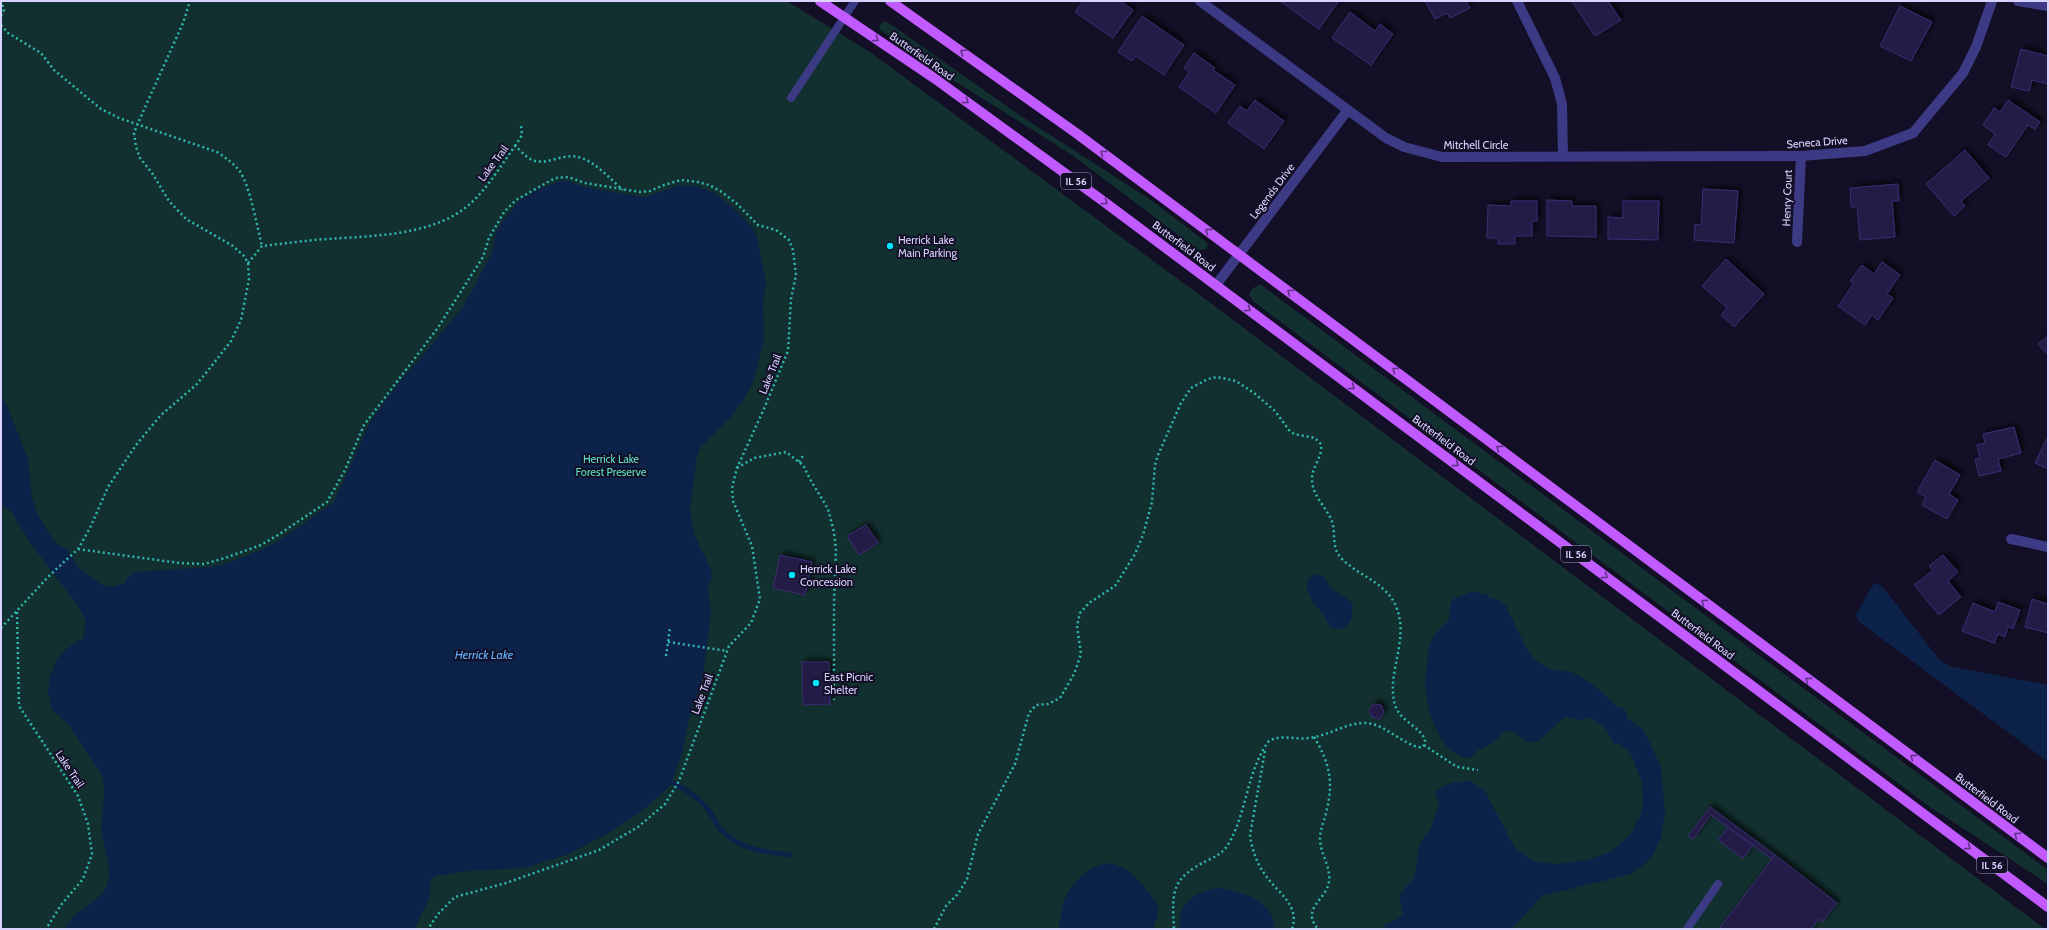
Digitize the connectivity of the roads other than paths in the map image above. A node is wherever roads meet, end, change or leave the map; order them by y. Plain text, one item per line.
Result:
1 (820, 1) edge
2 (854, 1) edge
3 (890, 1) edge
4 (1200, 1) edge
5 (1517, 1) edge
6 (1992, 1) edge
7 (2018, 1) edge
8 (2048, 6) edge
9 (844, 17) junction
10 (791, 98) dead end
11 (1347, 110) junction
12 (1801, 156) junction
13 (1563, 157) junction
14 (1797, 242) dead end
15 (1240, 254) junction
16 (1216, 285) junction
17 (2011, 539) dead end
18 (2048, 547) edge
19 (2048, 858) edge
20 (1718, 884) dead end
21 (2048, 907) edge
22 (1687, 929) edge

1 - 9 main road, Butterfield Road / IL 56
2 - 9 lane
15 -> 3 main road, Butterfield Road
4 - 11 street, Mitchell Circle
5 - 13 street
6 - 12 street, Seneca Drive
7 - 8 street
9 - 10 lane
9 -> 16 main road, Butterfield Road / IL 56
11 - 13 street, Mitchell Circle
11 - 15 street, Legends Drive
12 - 13 street, Seneca Drive
12 - 14 street, Henry Court
15 - 16 street, Legends Drive
19 -> 15 main road, Butterfield Road
16 -> 21 main road, Butterfield Road / IL 56
17 - 18 street
20 - 22 lane

